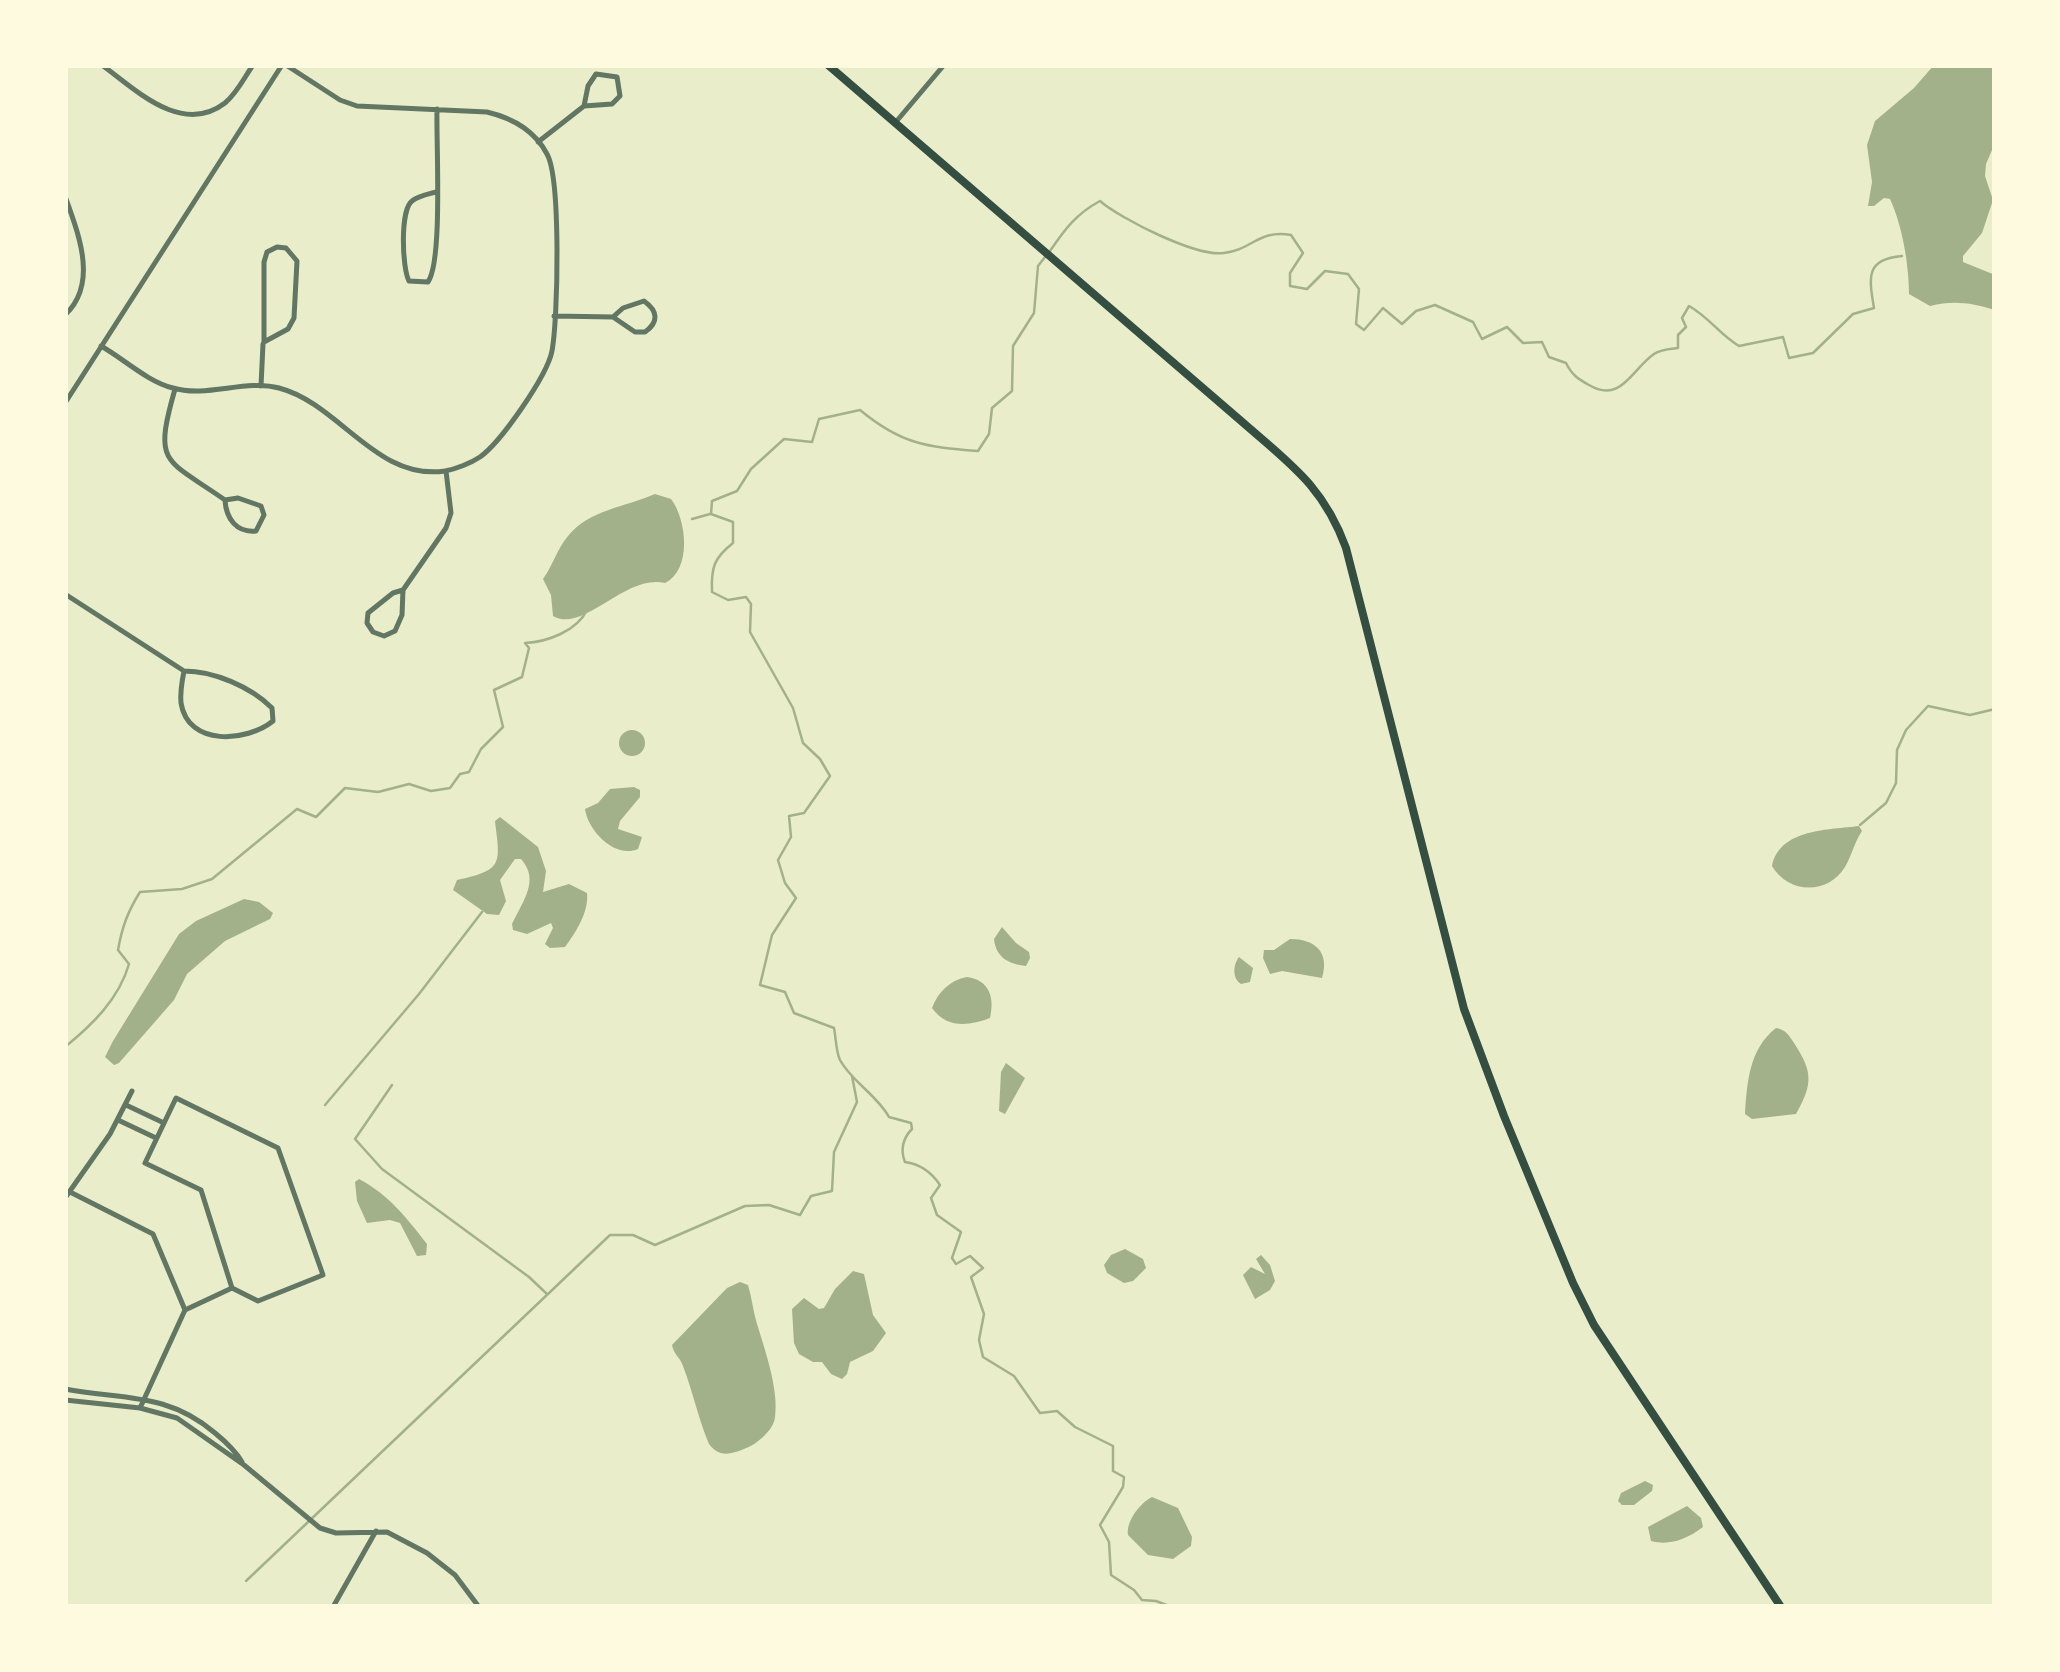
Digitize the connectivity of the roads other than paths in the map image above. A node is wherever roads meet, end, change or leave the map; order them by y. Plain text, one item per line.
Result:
1 (102, 65) edge
2 (252, 65) edge
3 (284, 65) edge
4 (828, 65) edge
5 (944, 65) edge
6 (584, 106) junction
7 (436, 109) junction
8 (895, 123) junction
9 (538, 142) junction
10 (436, 192) junction
11 (65, 196) edge
12 (65, 315) edge
13 (554, 316) junction
14 (614, 317) junction
15 (264, 342) junction
16 (101, 346) junction
17 (262, 386) junction
18 (175, 389) junction
19 (65, 403) edge
20 (446, 471) junction
21 (225, 500) junction
22 (403, 590) junction
23 (65, 594) edge
24 (184, 671) junction
25 (132, 1091) dead end
26 (126, 1105) junction
27 (118, 1120) junction
28 (164, 1123) junction
29 (157, 1138) junction
30 (67, 1195) edge
31 (232, 1288) junction
32 (184, 1310) junction
33 (65, 1389) edge
34 (144, 1398) junction
35 (65, 1400) edge
36 (140, 1408) junction
37 (244, 1465) junction
38 (376, 1531) junction
39 (333, 1607) edge
40 (479, 1607) edge
41 (1782, 1607) edge

1 - 2 street
3 - 7 street
3 - 16 street
4 - 8 main road
5 - 8 street
6 - 6 street
6 - 9 street
7 - 9 street
7 - 10 street
8 - 41 main road
9 - 13 street
10 - 10 street
11 - 12 street
13 - 14 street
13 - 20 street
14 - 14 street
15 - 15 street
15 - 17 street
16 - 18 street
16 - 19 street
17 - 18 street
17 - 20 street
18 - 21 street
20 - 22 street
21 - 21 street
22 - 22 street
23 - 24 street
24 - 24 street
25 - 26 street
26 - 27 street
26 - 28 street
27 - 29 street
27 - 30 street
28 - 29 street
28 - 31 street
29 - 31 street
30 - 32 street
31 - 32 street
32 - 34 street
33 - 34 street
34 - 36 street
34 - 37 street
35 - 36 street
36 - 37 street
37 - 38 street
38 - 39 street
38 - 40 street

